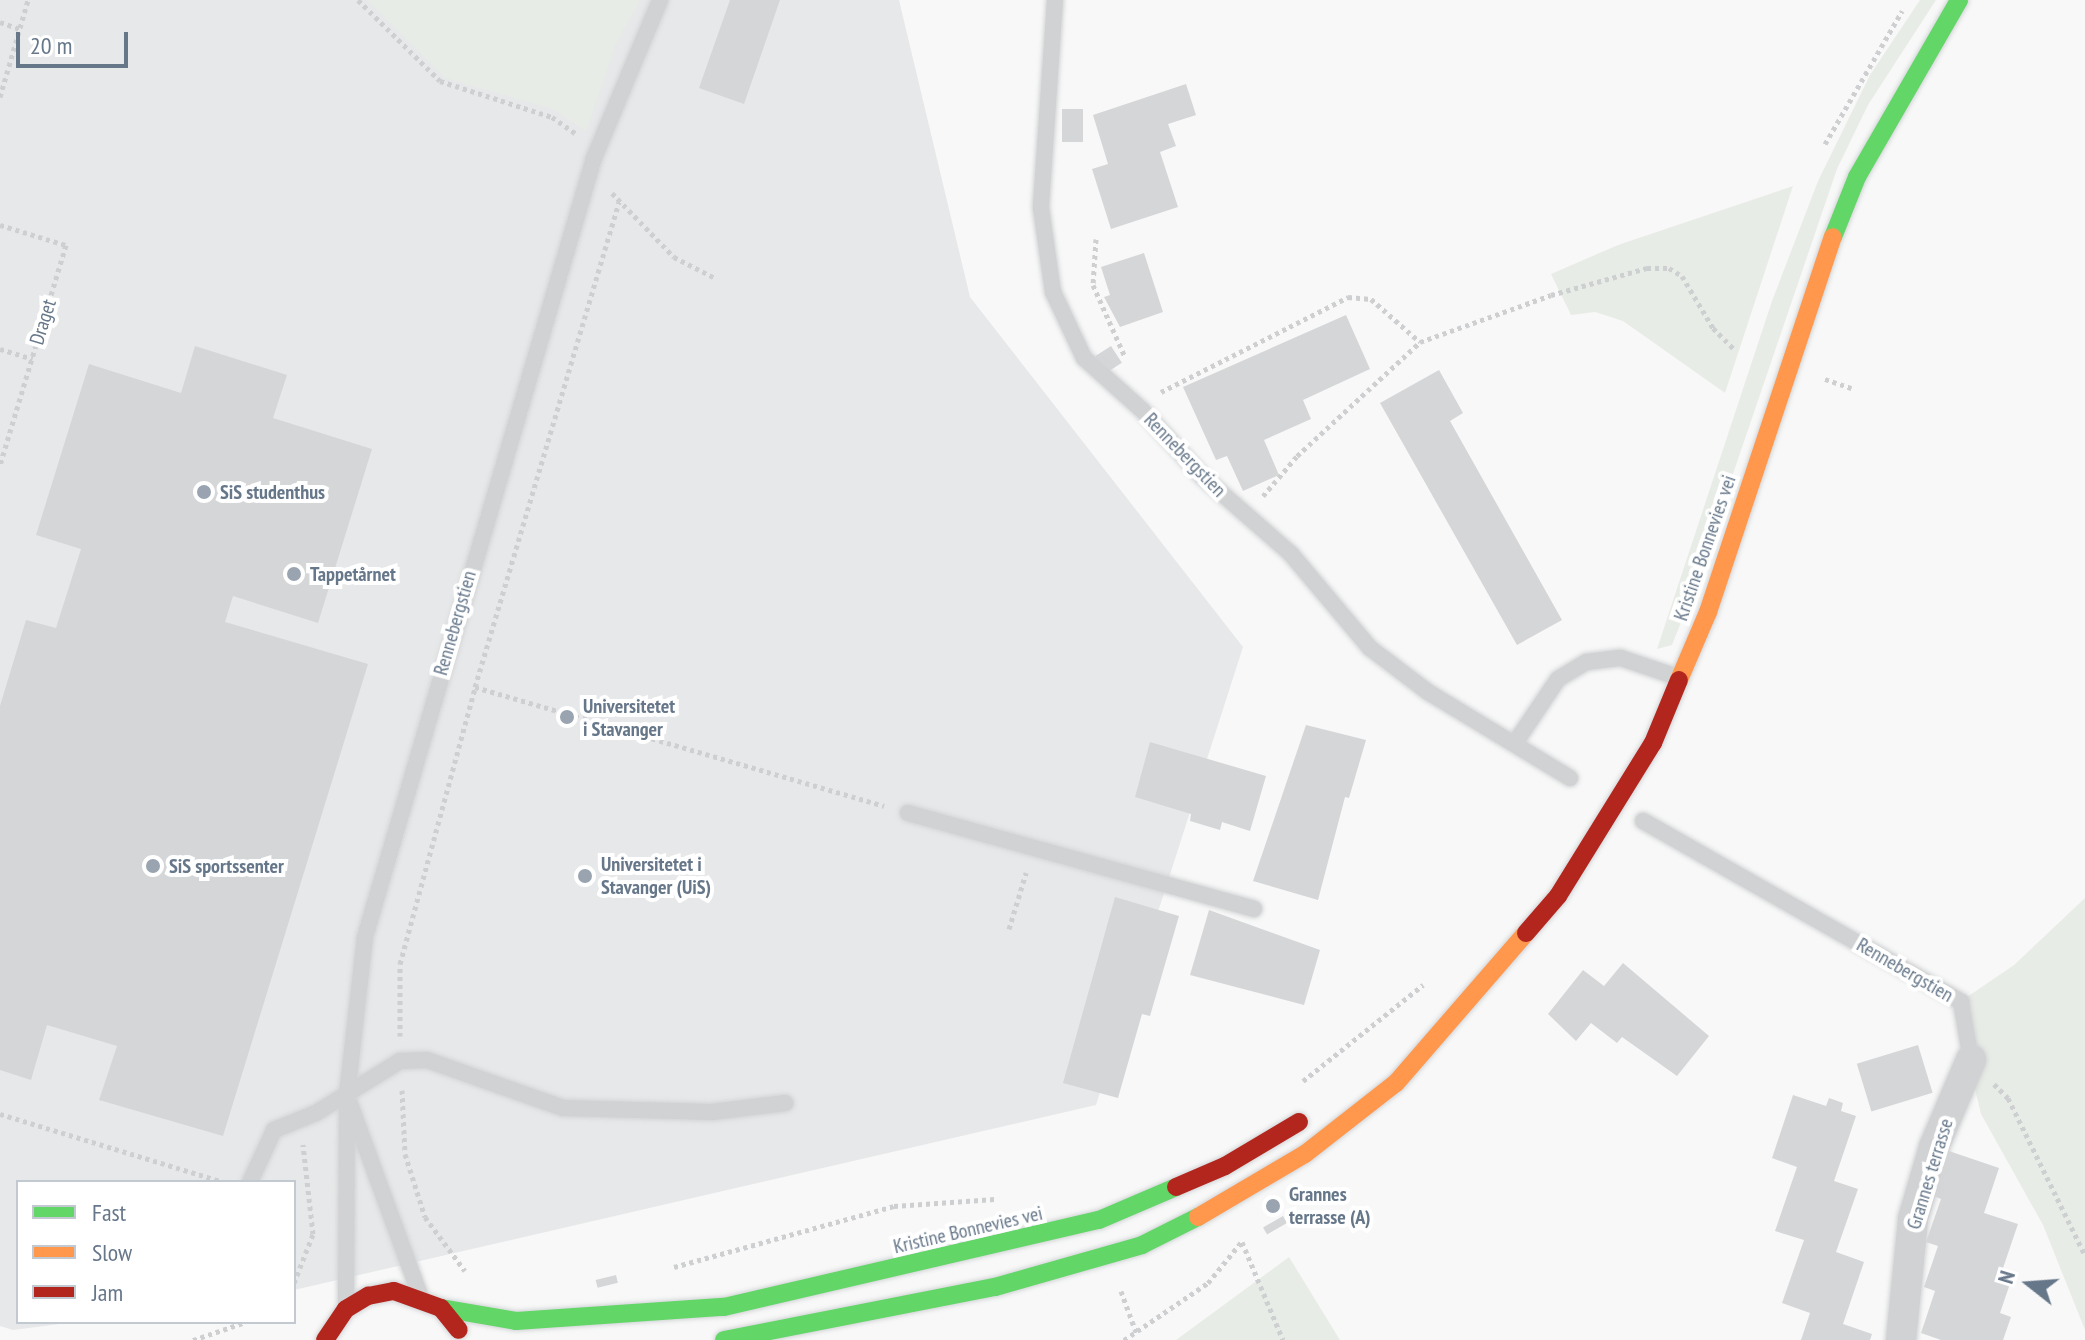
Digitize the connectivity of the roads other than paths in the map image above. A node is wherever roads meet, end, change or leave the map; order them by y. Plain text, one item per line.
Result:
1 (660, 0) edge
2 (1055, 0) edge
3 (1959, 0) edge
4 (1978, 0) edge
5 (1926, 53) junction
6 (1682, 679) junction
7 (1515, 743) junction
8 (1570, 778) dead end
9 (908, 813) road end
10 (1643, 821) dead end
11 (1254, 909) dead end
12 (1452, 1016) junction
13 (1390, 1059) dead end
14 (1971, 1060) joint
15 (347, 1095) junction
16 (785, 1103) dead end
17 (1314, 1111) dead end
18 (251, 1180) edge
19 (419, 1296) junction
20 (441, 1308) junction
21 (346, 1309) junction
22 (328, 1334) edge
23 (304, 1340) edge
24 (464, 1340) edge
25 (724, 1340) edge
26 (1901, 1340) edge

1 - 15 lane, Rennebergstien
2 - 7 lane, Rennebergstien
3 - 5 main road, Kristine Bonnevies vei
4 - 5 main road, Kristine Bonnevies vei
5 - 6 main road, Kristine Bonnevies vei
6 - 7 lane
6 - 12 main road, Kristine Bonnevies vei
7 - 8 lane, Rennebergstien
9 - 11 lane
10 - 14 lane, Rennebergstien
12 - 13 main road, Kristine Bonnevies vei
12 - 25 main road, Kristine Bonnevies vei
14 - 26 street, Grannes terrasse
15 - 16 lane
15 - 18 lane
15 - 19 lane, Rennebergstien
15 - 21 lane, Rennebergstien
17 - 20 main road, Kristine Bonnevies vei
19 - 20 main road
19 - 21 main road
20 - 24 main road
21 - 22 main road
22 - 23 main road

